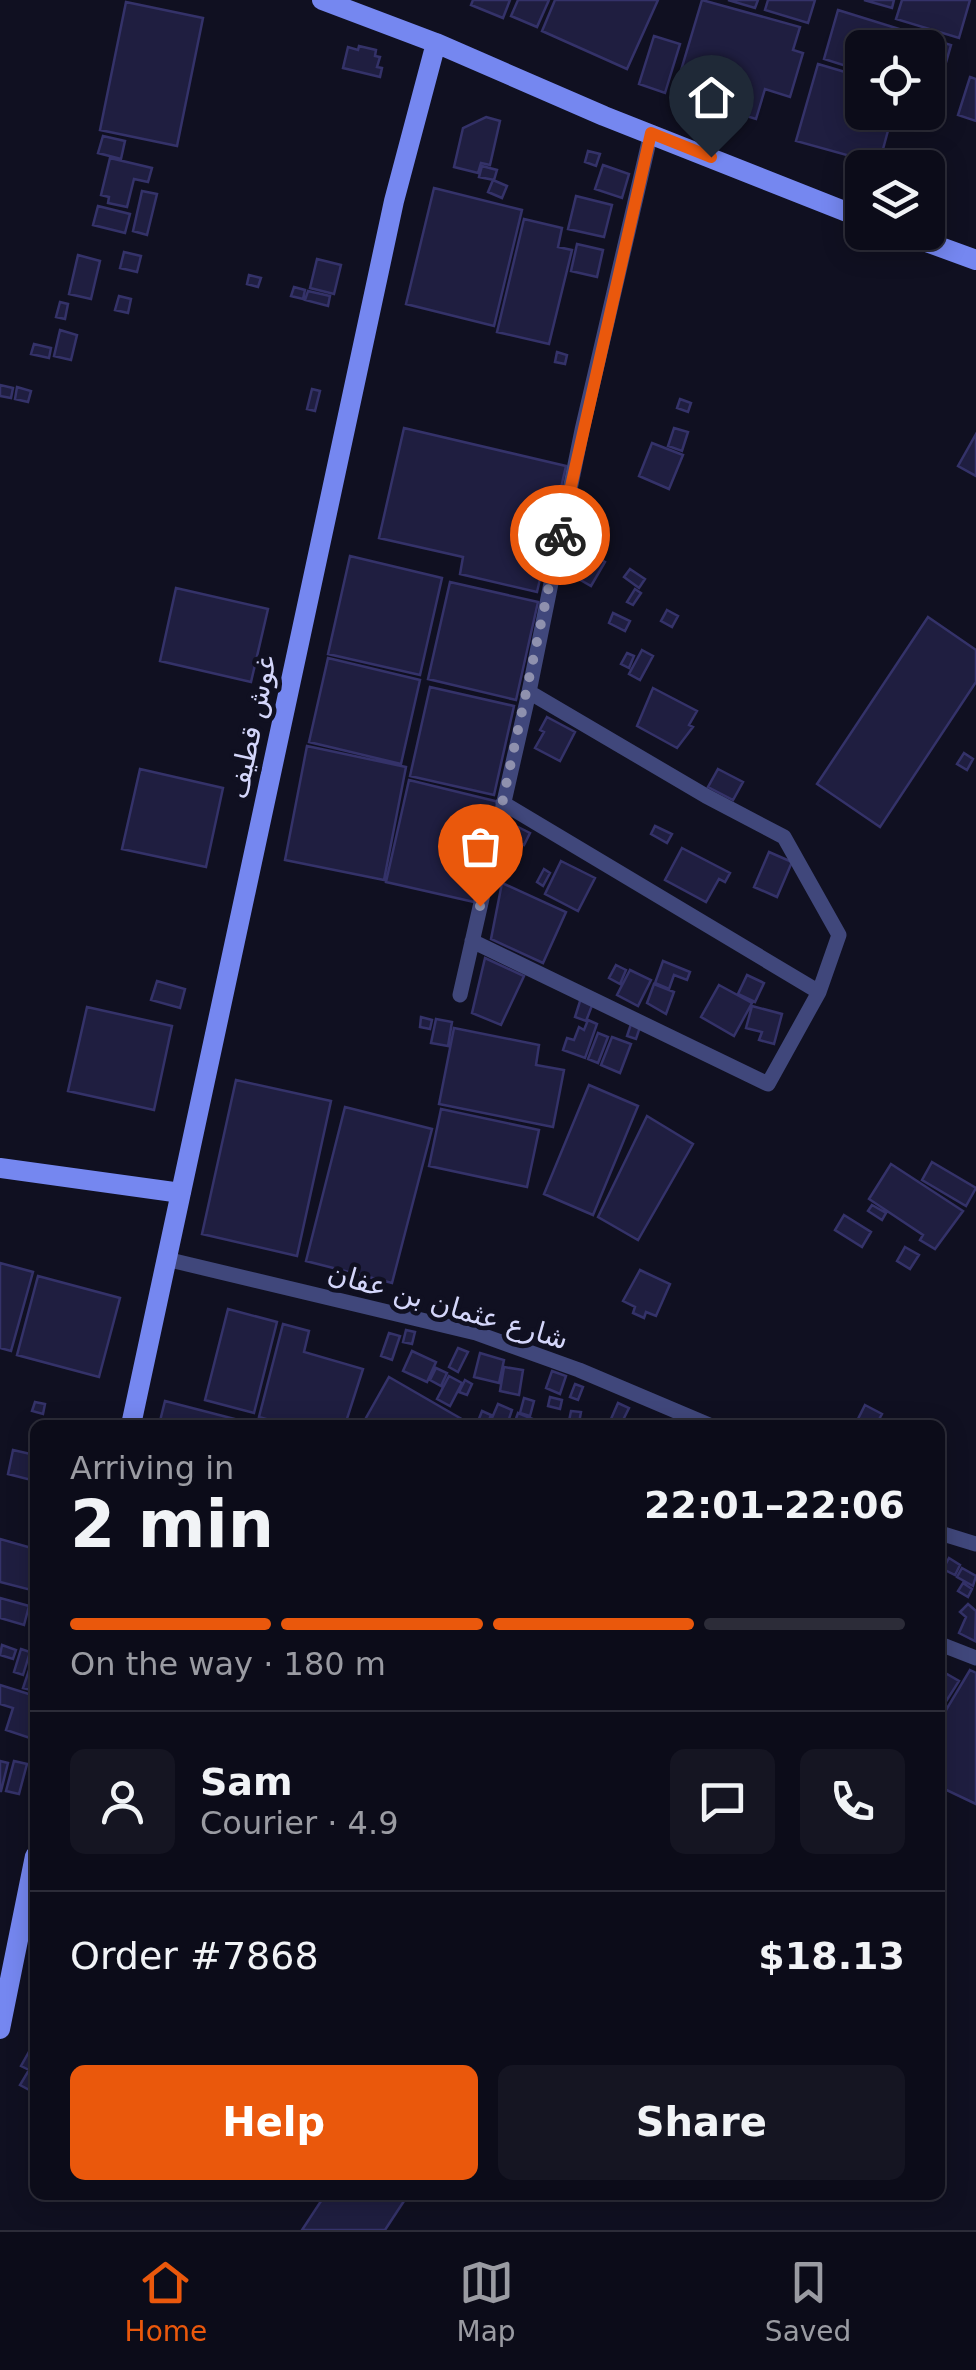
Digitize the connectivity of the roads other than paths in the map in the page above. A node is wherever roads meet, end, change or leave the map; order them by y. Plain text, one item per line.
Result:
1 (322, 0) edge
2 (436, 42) junction
3 (651, 133) junction
4 (845, 211) edge
5 (945, 249) edge
6 (976, 260) edge
7 (529, 692) junction
8 (504, 803) junction
9 (472, 941) junction
10 (819, 992) junction
11 (460, 995) dead end
12 (0, 1168) edge
13 (182, 1193) junction
14 (166, 1259) junction
15 (132, 1420) edge
16 (697, 1420) edge
17 (945, 1535) edge
18 (976, 1544) edge
19 (945, 1646) edge
20 (976, 1658) edge
21 (30, 1881) edge
22 (0, 2029) edge

1 - 2 main road
2 - 3 main road
2 - 13 main road, غوش قطيف
3 - 4 main road
3 - 7 street
5 - 6 main road
7 - 8 street
7 - 10 street
8 - 9 street
8 - 10 street
9 - 10 street
9 - 11 street
12 - 13 main road
13 - 14 main road, غوش قطيف
14 - 15 main road, غوش قطيف
14 - 16 street, شارع عثمان بن عفان
17 - 18 street
19 - 20 street
21 - 22 main road

